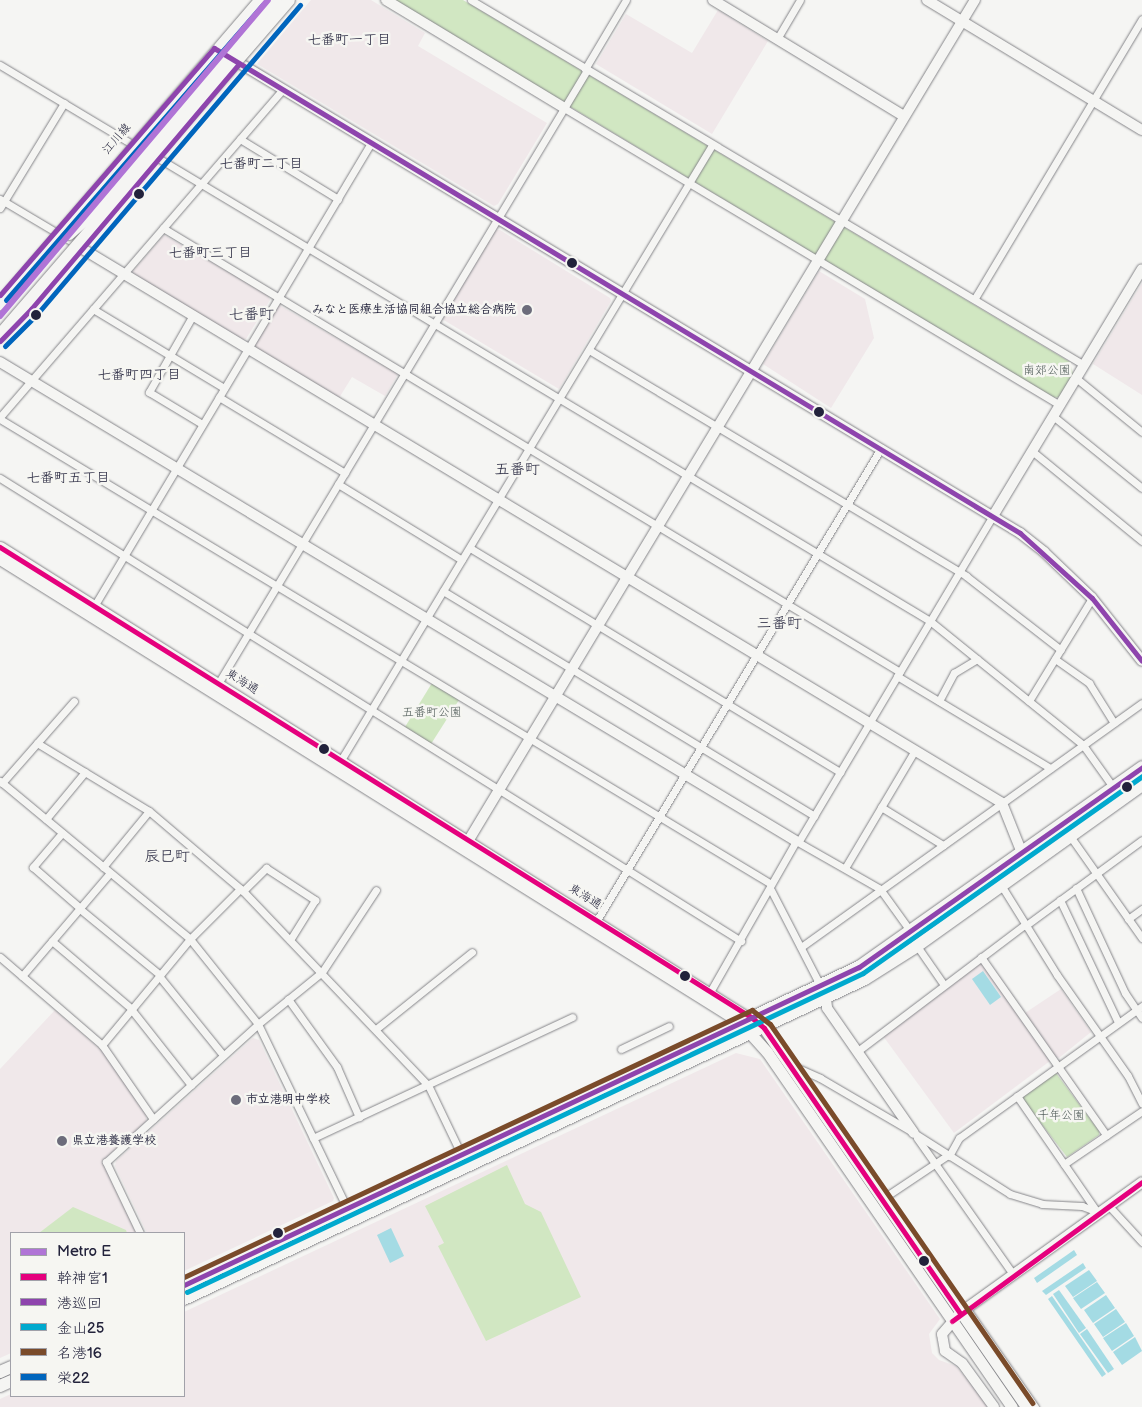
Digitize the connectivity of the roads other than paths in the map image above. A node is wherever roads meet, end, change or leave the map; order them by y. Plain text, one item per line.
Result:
1 (256, 0) edge
2 (262, 0) edge
3 (276, 0) edge
4 (288, 0) edge
5 (294, 0) edge
6 (386, 0) edge
7 (471, 0) edge
8 (626, 0) edge
9 (713, 0) edge
10 (800, 0) edge
11 (926, 0) edge
12 (975, 0) edge
13 (1142, 20) edge
14 (962, 21) junction
15 (777, 39) junction
16 (214, 48) junction
17 (239, 64) junction
18 (0, 65) edge
19 (586, 69) junction
20 (282, 90) junction
21 (1093, 101) junction
22 (64, 103) junction
23 (564, 108) junction
24 (904, 116) junction
25 (1142, 130) edge
26 (240, 139) junction
27 (371, 143) junction
28 (131, 144) junction
29 (712, 145) junction
30 (159, 158) junction
31 (690, 183) junction
32 (202, 184) junction
33 (338, 199) junction
34 (2, 203) edge
35 (498, 218) junction
36 (840, 222) junction
37 (163, 228) junction
38 (55, 233) junction
39 (81, 248) junction
40 (308, 248) junction
41 (45, 251) junction
42 (818, 260) junction
43 (1142, 269) edge
44 (124, 273) junction
45 (623, 294) junction
46 (0, 295) edge
47 (278, 298) junction
48 (975, 298) junction
49 (0, 304) edge
50 (93, 309) junction
51 (193, 315) junction
52 (434, 323) junction
53 (0, 335) edge
54 (0, 340) edge
55 (248, 348) junction
56 (589, 350) junction
57 (170, 356) junction
58 (0, 362) edge
59 (1084, 365) junction
60 (751, 371) junction
61 (404, 374) junction
62 (1076, 378) junction
63 (31, 381) junction
64 (224, 388) junction
65 (219, 397) junction
66 (560, 399) junction
67 (1060, 406) junction
68 (1054, 416) junction
69 (0, 418) edge
70 (202, 424) junction
71 (374, 424) junction
72 (717, 427) junction
73 (1142, 432) edge
74 (881, 448) junction
75 (529, 449) junction
76 (1032, 451) junction
77 (175, 469) junction
78 (345, 473) junction
79 (687, 476) junction
80 (0, 478) edge
81 (338, 484) junction
82 (1142, 488) edge
83 (499, 499) junction
84 (847, 504) junction
85 (150, 510) junction
86 (993, 516) junction
87 (657, 527) junction
88 (1142, 540) edge
89 (302, 544) junction
90 (0, 547) edge
91 (470, 548) junction
92 (817, 554) junction
93 (124, 555) junction
94 (0, 559) edge
95 (462, 560) junction
96 (960, 572) junction
97 (627, 577) junction
98 (276, 587) junction
99 (443, 591) junction
100 (1092, 598) junction
101 (787, 604) junction
102 (92, 611) junction
103 (426, 619) junction
104 (930, 621) junction
105 (598, 626) junction
106 (249, 632) junction
107 (1060, 650) junction
108 (757, 654) junction
109 (977, 659) junction
110 (1055, 659) junction
111 (401, 662) junction
112 (1142, 662) edge
113 (572, 669) junction
114 (899, 674) junction
115 (216, 687) junction
116 (555, 697) junction
117 (74, 701) dead end
118 (938, 701) junction
119 (1029, 701) junction
120 (1142, 703) edge
121 (727, 704) junction
122 (372, 710) junction
123 (870, 722) junction
124 (1114, 722) junction
125 (530, 739) junction
126 (38, 743) junction
127 (1083, 746) junction
128 (701, 747) junction
129 (915, 750) junction
130 (341, 760) junction
131 (1142, 767) edge
132 (1050, 768) junction
133 (85, 772) junction
134 (840, 772) junction
135 (684, 774) junction
136 (1, 782) edge
137 (1142, 784) edge
138 (1113, 788) junction
139 (499, 790) junction
140 (1002, 803) junction
141 (881, 807) junction
142 (149, 811) junction
143 (659, 816) junction
144 (814, 816) junction
145 (46, 819) junction
146 (62, 833) junction
147 (1070, 836) junction
148 (1142, 840) edge
149 (797, 841) junction
150 (466, 844) junction
151 (943, 845) junction
152 (1022, 853) junction
153 (103, 866) junction
154 (845, 868) junction
155 (627, 870) junction
156 (110, 873) junction
157 (1096, 873) junction
158 (1001, 885) junction
159 (771, 887) junction
160 (1076, 888) junction
161 (880, 889) junction
162 (241, 890) junction
163 (376, 890) dead end
164 (1060, 900) junction
165 (80, 908) junction
166 (1142, 909) edge
167 (1128, 919) junction
168 (597, 920) junction
169 (1024, 925) junction
170 (911, 932) junction
171 (1142, 938) edge
172 (190, 939) junction
173 (290, 940) junction
174 (741, 940) junction
175 (52, 942) junction
176 (917, 946) junction
177 (801, 947) junction
178 (472, 952) dead end
179 (0, 957) edge
180 (981, 957) junction
181 (322, 972) junction
182 (22, 976) junction
183 (159, 976) junction
184 (944, 985) junction
185 (820, 986) junction
186 (710, 992) junction
187 (826, 998) junction
188 (288, 1000) junction
189 (1139, 1008) edge
190 (132, 1009) junction
191 (572, 1017) dead end
192 (1142, 1018) edge
193 (746, 1020) junction
194 (1118, 1022) junction
195 (258, 1024) junction
196 (669, 1026) dead end
197 (376, 1029) junction
198 (758, 1031) junction
199 (1099, 1035) junction
200 (102, 1045) junction
201 (622, 1049) dead end
202 (859, 1050) junction
203 (223, 1055) junction
204 (786, 1062) junction
205 (1058, 1066) junction
206 (191, 1085) junction
207 (428, 1085) junction
208 (1017, 1096) junction
209 (1142, 1104) edge
210 (1142, 1111) edge
211 (359, 1117) junction
212 (153, 1119) junction
213 (914, 1133) junction
214 (1106, 1135) junction
215 (313, 1138) junction
216 (461, 1154) junction
217 (948, 1155) junction
218 (935, 1164) junction
219 (1064, 1164) junction
220 (1142, 1182) edge
221 (882, 1199) junction
222 (1109, 1206) junction
223 (347, 1208) junction
224 (1098, 1212) junction
225 (353, 1220) junction
226 (140, 1232) edge
227 (1142, 1242) edge
228 (1013, 1274) junction
229 (185, 1285) edge
230 (185, 1299) edge
231 (960, 1314) junction
232 (970, 1337) junction
233 (994, 1407) edge
234 (1012, 1407) edge
235 (1026, 1407) edge
236 (1035, 1407) edge

1 - 16 main road, 江川線
2 - 41 highway, bridge
3 - 41 highway, bridge
4 - 53 highway, bridge
5 - 17 main road
6 - 23 street
7 - 19 street
8 - 19 street
9 - 15 street
10 - 15 street
11 - 14 street
12 - 14 street
13 - 21 street
14 - 21 street
14 - 24 street
15 - 24 street
16 - 17 street
16 - 28 main road, 江川線
17 - 20 street
17 - 30 main road
18 - 22 street
19 - 23 street
19 - 29 street
20 - 26 street
20 - 27 street
21 - 25 street
21 - 48 street
22 - 28 street
22 - 34 street
23 - 31 street
23 - 35 street
24 - 36 street
26 - 32 street
26 - 33 street
27 - 33 street
27 - 35 street
28 - 30 street
28 - 38 main road, 江川線
29 - 31 street
29 - 36 street
30 - 32 street
30 - 39 main road
31 - 42 street
31 - 45 street
32 - 37 street
32 - 40 street
33 - 40 street
34 - 38 street
35 - 45 street
35 - 52 street
36 - 42 street
36 - 48 street
37 - 44 street
37 - 47 street
38 - 39 street
38 - 46 main road, 江川線
39 - 44 street
39 - 54 main road
40 - 47 street
40 - 52 street
41 - 49 highway, bridge
42 - 60 street
42 - 67 street
43 - 59 street
44 - 50 street
44 - 51 street
45 - 56 street
45 - 60 street
47 - 55 street
47 - 61 street
48 - 59 street
50 - 57 street
50 - 63 street
51 - 55 street
51 - 57 street
52 - 61 street
52 - 66 street
55 - 64 street
55 - 71 street
56 - 66 street
56 - 72 street
57 - 64 street
57 - 70 street
58 - 63 street
59 - 62 street
60 - 72 street
60 - 74 street
61 - 71 street
61 - 75 street
62 - 67 street
62 - 73 street
63 - 69 street
63 - 77 street
64 - 65 street
65 - 70 street
65 - 78 street
66 - 75 street
66 - 79 street
67 - 68 street
68 - 76 street
68 - 82 street
69 - 85 street
70 - 77 street
71 - 78 street
71 - 83 street
72 - 79 street
72 - 84 street
74 - 84 street
74 - 86 street
75 - 83 street
75 - 87 street
76 - 86 street
76 - 88 street
77 - 85 street
77 - 89 street
78 - 81 street
79 - 87 street
79 - 92 street
80 - 93 street
81 - 89 street
81 - 95 street
83 - 91 street
83 - 97 street
84 - 92 street
84 - 96 street
85 - 93 street
85 - 98 street
86 - 96 street
86 - 100 street
87 - 97 street
87 - 101 street
89 - 98 street
89 - 103 street
90 - 102 main road, 東海通
91 - 95 street
91 - 105 street
92 - 101 street
92 - 104 street
93 - 102 street
93 - 106 street
94 - 102 main road, 東海通
95 - 99 street
96 - 104 street
96 - 107 street
97 - 105 street
97 - 108 street
98 - 106 street
98 - 111 street
99 - 103 street
99 - 113 street
100 - 107 street
100 - 112 street
101 - 108 street
101 - 114 street
102 - 115 main road, 東海通
103 - 111 street
103 - 116 street
104 - 109 street
104 - 114 street
105 - 113 street
105 - 121 street
106 - 115 street
106 - 122 street
107 - 110 street
108 - 121 street
108 - 123 street
109 - 118 street
109 - 119 street
110 - 119 street
110 - 124 street
111 - 122 street
111 - 125 street
113 - 116 street
113 - 128 street
114 - 118 street
114 - 123 street
115 - 130 main road, 東海通
115 - 150 main road, 東海通
116 - 125 street
116 - 135 street
117 - 126 street
118 - 132 street
119 - 127 street
120 - 124 street
121 - 128 street
121 - 134 street
122 - 130 street
122 - 139 street
123 - 129 street
123 - 134 street
124 - 127 street
125 - 139 street
125 - 143 street
126 - 133 street
126 - 136 street
127 - 132 street
127 - 138 street
128 - 135 street
128 - 144 street
129 - 140 street
129 - 141 street
130 - 150 main road, 東海通
131 - 138 highway
132 - 140 street
133 - 142 street
133 - 145 street
134 - 144 street
135 - 143 street
135 - 149 street
136 - 145 street
137 - 147 highway
138 - 152 highway
139 - 150 street
139 - 155 street
140 - 151 street
140 - 152 street
141 - 151 street
141 - 154 street
142 - 153 street
142 - 162 street
143 - 155 street
143 - 159 street
144 - 149 street
145 - 146 street
146 - 153 street
146 - 165 street
147 - 157 street
147 - 158 highway
148 - 157 street
149 - 154 street
149 - 159 street
150 - 168 main road, 東海通
150 - 193 main road, 東海通
151 - 161 street
152 - 170 highway
153 - 156 street
154 - 161 street
155 - 168 street
155 - 174 street
156 - 165 street
156 - 172 street
157 - 160 street
157 - 167 street
158 - 169 street
158 - 176 highway
159 - 174 street
159 - 177 street
160 - 164 street
160 - 189 street
161 - 170 street
161 - 177 street
162 - 172 street
162 - 173 street
162 - 173 street
163 - 181 street
164 - 169 street
164 - 194 street
165 - 175 street
165 - 183 street
166 - 167 street
167 - 171 street
168 - 186 main road, 東海通
169 - 180 street
169 - 199 street
170 - 185 highway
172 - 183 street
172 - 195 street
173 - 181 street
174 - 186 street
175 - 182 street
175 - 190 street
176 - 184 street
176 - 187 highway
177 - 185 street
178 - 197 street
179 - 182 street
180 - 184 street
180 - 205 street
181 - 188 street
181 - 197 street
182 - 200 street
183 - 190 street
183 - 203 street
184 - 202 street
185 - 193 highway
186 - 193 main road, 東海通
187 - 198 highway
187 - 202 street
188 - 195 street
188 - 211 street
189 - 192 street
189 - 194 street
190 - 200 street
190 - 206 street
191 - 207 street
193 - 198 main road, 東海通
193 - 216 highway
194 - 199 street
195 - 203 street
195 - 215 street
196 - 201 street
197 - 207 street
198 - 204 main road, 東海通
198 - 225 highway
198 - 231 main road, 東海通
199 - 205 street
199 - 209 street
200 - 212 street
202 - 213 street
203 - 206 street
204 - 213 street
204 - 221 main road, 東海通
205 - 208 street
205 - 214 street
206 - 212 street
207 - 211 street
207 - 216 street
208 - 217 street
208 - 219 street
210 - 214 street
211 - 215 street
212 - 226 street
213 - 217 street
213 - 218 street
214 - 219 street
215 - 223 street
216 - 223 highway
217 - 218 street
217 - 224 street
218 - 221 street
218 - 228 street
219 - 224 street
220 - 222 street
221 - 231 main road, 東海通
222 - 224 street
222 - 227 street
223 - 225 street
223 - 229 highway
224 - 228 street
225 - 230 highway
228 - 231 street
231 - 232 main road, 東海通
231 - 233 street
231 - 236 street
232 - 234 main road, 東海通
232 - 235 main road, 東海通

